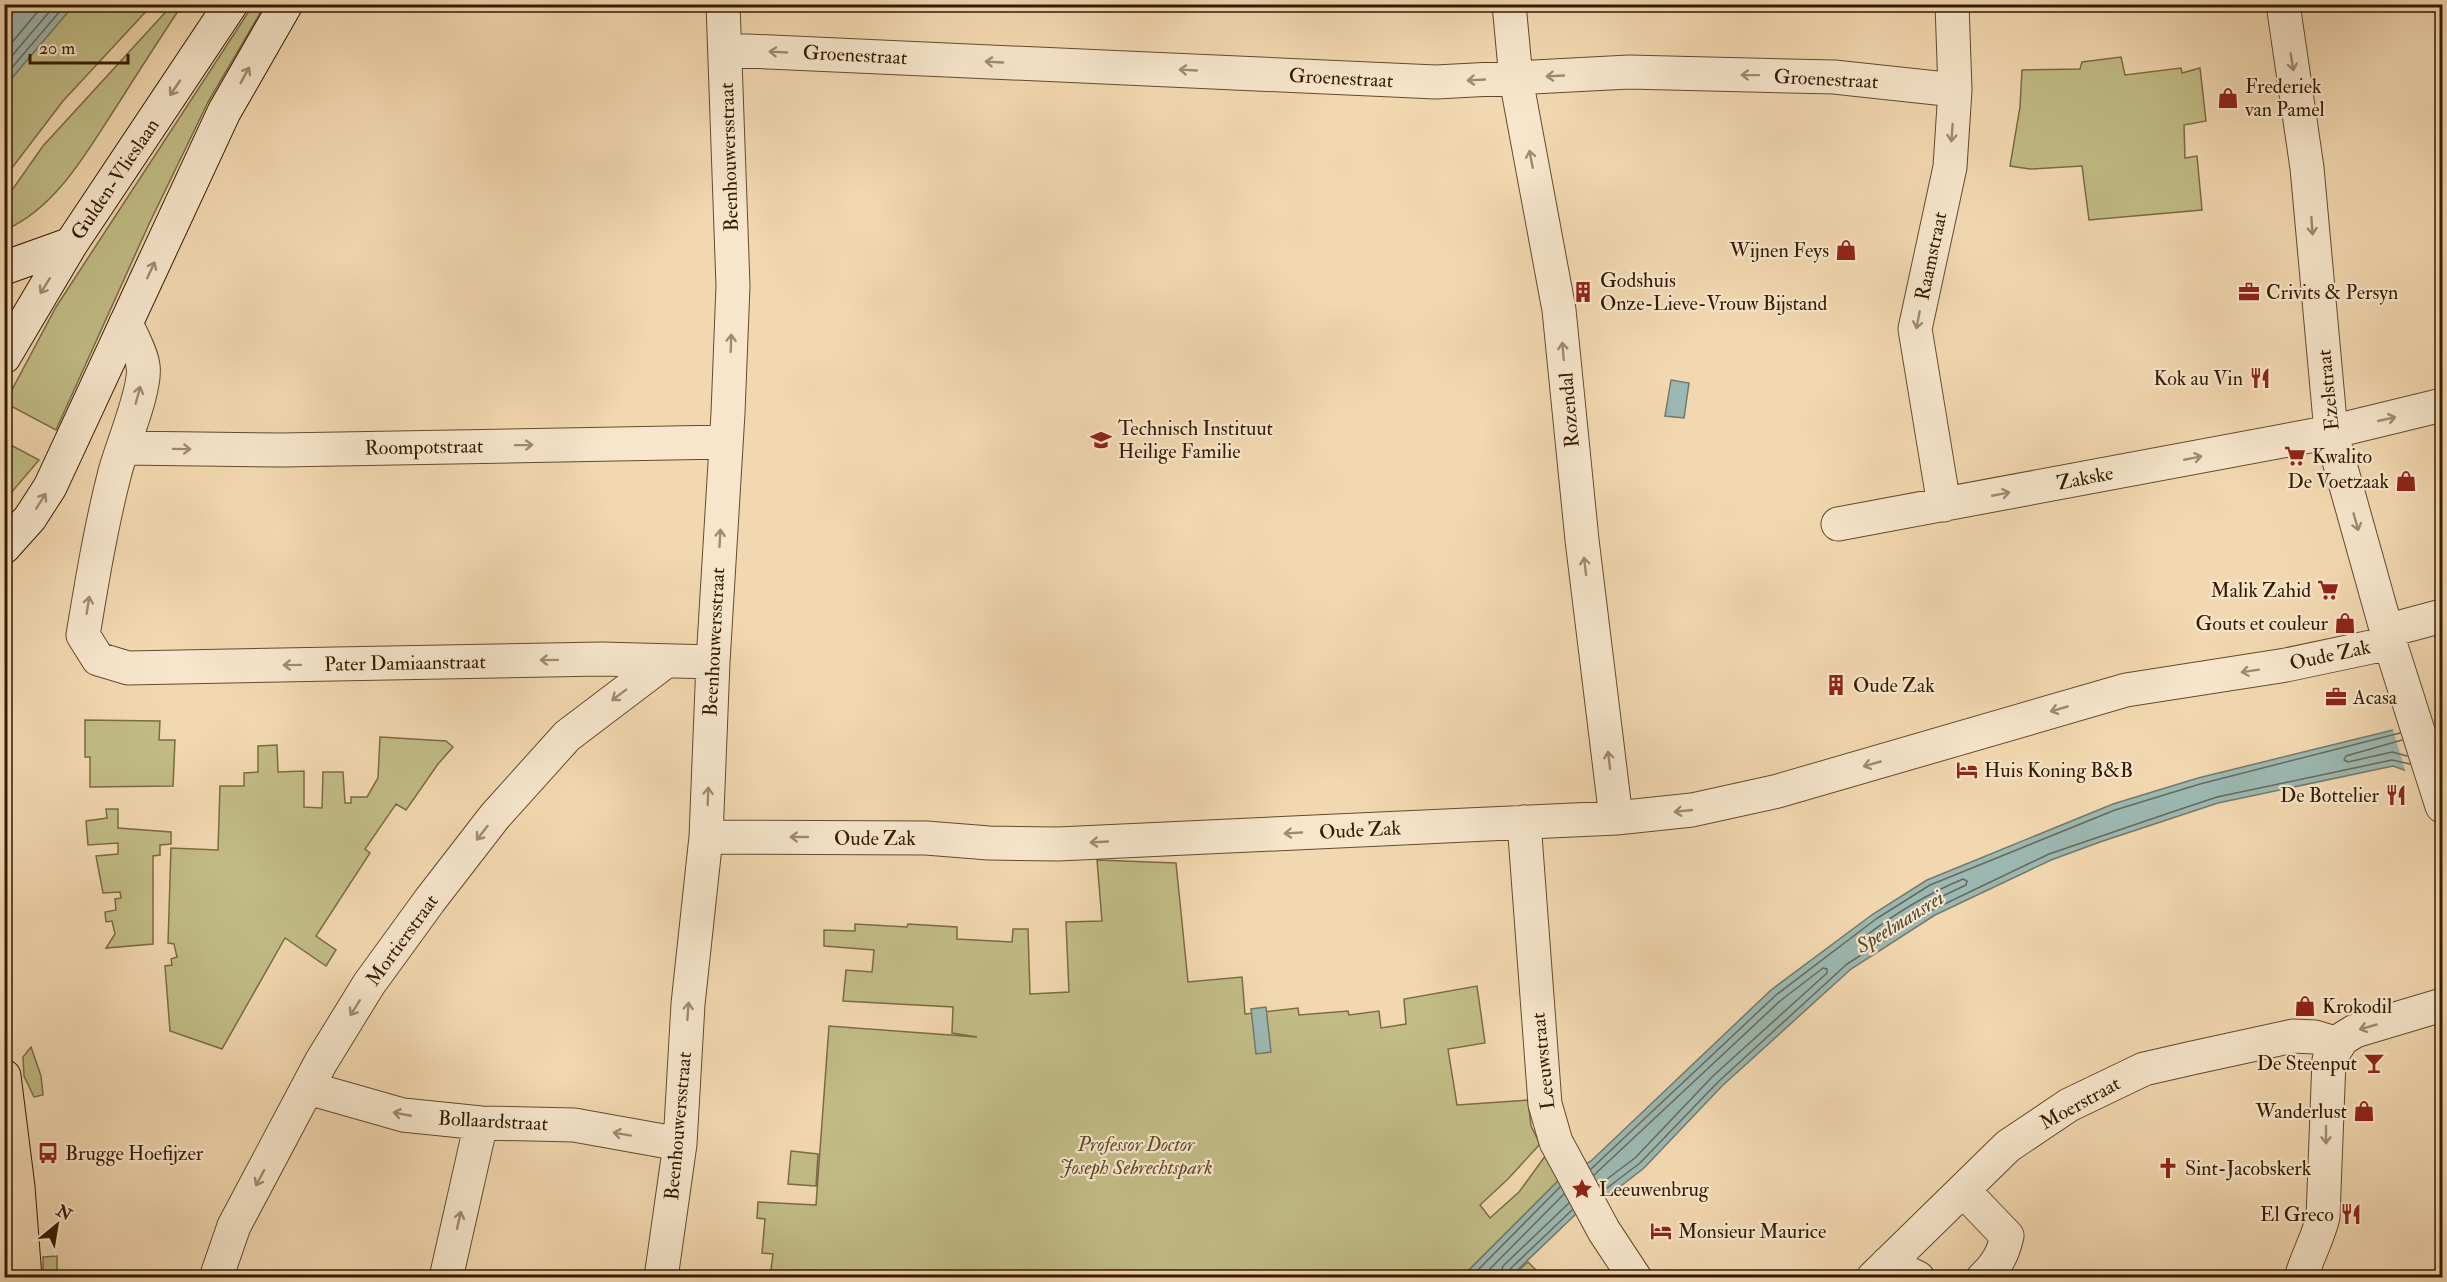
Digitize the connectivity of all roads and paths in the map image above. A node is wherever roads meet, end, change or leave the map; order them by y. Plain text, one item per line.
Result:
1 (231, 4) edge
2 (286, 4) edge
3 (723, 4) edge
4 (1509, 4) edge
5 (1952, 4) edge
6 (2283, 4) edge
7 (726, 50) junction
8 (1515, 79) junction
9 (1955, 90) junction
10 (71, 244) junction
11 (4, 268) edge
12 (126, 323) junction
13 (4, 357) edge
14 (2442, 405) edge
15 (2331, 432) junction
16 (725, 441) junction
17 (124, 448) junction
18 (1944, 505) junction
19 (1838, 524) dead end
20 (4, 547) edge
21 (2442, 616) edge
22 (2388, 637) junction
23 (666, 661) junction
24 (713, 662) junction
25 (2439, 794) edge
26 (1616, 818) junction
27 (1524, 822) junction
28 (706, 837) junction
29 (2442, 1005) edge
30 (2338, 1044) junction
31 (4, 1076) edge
32 (308, 1088) junction
33 (481, 1123) junction
34 (680, 1144) junction
35 (1963, 1190) junction
36 (1880, 1270) edge
37 (25, 1278) edge
38 (216, 1278) edge
39 (446, 1278) edge
40 (661, 1278) edge
41 (1635, 1278) edge
42 (1918, 1278) edge
43 (1983, 1278) edge
44 (2301, 1278) edge

1 -> 10 street, Gulden-Vlieslaan
12 -> 2 street
3 - 7 street, Beenhouwersstraat
4 - 8 street, Rozendal
5 - 9 street, Raamstraat
6 -> 15 street, Ezelstraat
8 -> 7 street, Groenestraat
16 -> 7 street, Beenhouwersstraat
9 -> 8 street, Groenestraat
26 -> 8 street, Rozendal
9 -> 18 street, Raamstraat
10 - 11 street
10 -> 13 street, Gulden-Vlieslaan
17 -> 12 street
20 -> 12 street
15 -> 14 street, Zakske
18 -> 15 street, Zakske
15 -> 22 street, Ezelstraat
17 -> 16 street, Roompotstraat
24 -> 16 street, Beenhouwersstraat
23 -> 17 street, Pater Damiaanstraat
18 - 19 street, Zakske
21 - 22 street, Oude Zak
22 - 25 street, Ezelstraat
22 -> 26 street, Oude Zak
23 - 24 street, Pater Damiaanstraat
23 -> 32 street, Mortierstraat
28 -> 24 street, Beenhouwersstraat
26 - 27 street, Oude Zak
27 -> 28 street, Oude Zak
27 - 41 street, Leeuwstraat
34 -> 28 street, Beenhouwersstraat
29 -> 30 street
30 - 35 street, Moerstraat
30 -> 44 street
31 - 37 main road
33 -> 32 street, Bollaardstraat
32 -> 38 street, Mortierstraat
34 -> 33 street, Bollaardstraat
39 -> 33 street
34 - 40 street, Beenhouwersstraat
35 - 36 street, Moerstraat
35 - 43 street
36 - 42 street

